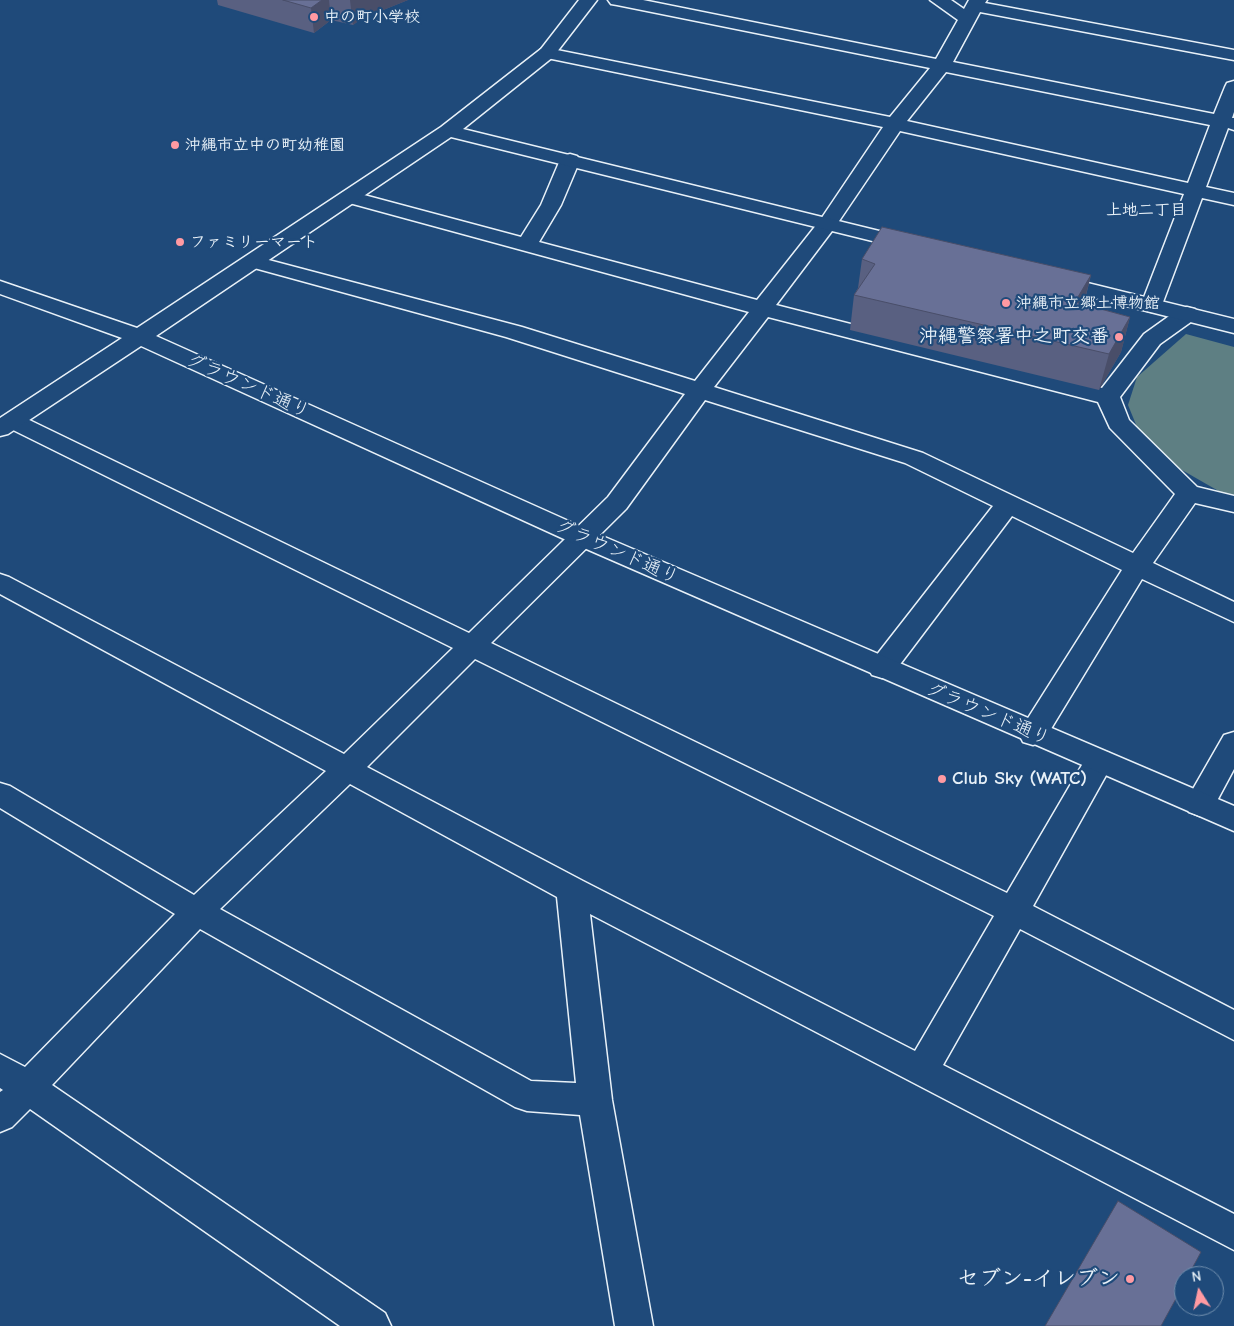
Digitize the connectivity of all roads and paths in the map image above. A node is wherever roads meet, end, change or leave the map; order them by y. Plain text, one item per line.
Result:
1 (588, 0) edge
2 (617, 0) edge
3 (939, 0) edge
4 (974, 8) edge
5 (546, 53) junction
6 (1234, 55) edge
7 (942, 65) junction
8 (1234, 87) edge
9 (1228, 123) edge
10 (895, 124) junction
11 (448, 130) junction
12 (570, 160) junction
13 (1196, 191) junction
14 (349, 198) junction
15 (1234, 198) edge
16 (828, 223) junction
17 (527, 245) junction
18 (933, 250) edge
19 (254, 262) junction
20 (1028, 274) edge
21 (0, 287) edge
22 (1152, 306) junction
23 (764, 309) junction
24 (1187, 314) junction
25 (1234, 326) edge
26 (138, 336) junction
27 (700, 390) junction
28 (1108, 397) junction
29 (6, 425) edge
30 (1189, 493) junction
31 (1008, 504) junction
32 (1234, 504) edge
33 (584, 538) junction
34 (1137, 567) junction
35 (0, 583) edge
36 (1234, 613) edge
37 (470, 645) junction
38 (882, 668) junction
39 (1033, 734) junction
40 (1234, 744) edge
41 (1099, 761) junction
42 (348, 768) junction
43 (0, 794) edge
44 (1200, 804) junction
45 (1234, 819) edge
46 (572, 890) junction
47 (1014, 911) junction
48 (197, 912) junction
49 (1234, 1026) edge
50 (0, 1069) edge
51 (922, 1072) junction
52 (28, 1088) junction
53 (595, 1100) junction
54 (0, 1116) edge
55 (1234, 1233) edge
56 (372, 1326) edge
57 (634, 1326) edge

1 - 5 street
2 - 7 street
3 - 4 street
4 - 6 street
4 - 7 street
5 - 10 street
5 - 11 street
7 - 9 street
7 - 10 street
8 - 9 street
9 - 13 street
10 - 13 street
10 - 16 street
11 - 12 street
11 - 14 street
12 - 16 street
12 - 17 street
13 - 15 street
13 - 22 street
14 - 17 street
14 - 19 street
16 - 18 street
16 - 23 street
17 - 23 street
19 - 26 street
19 - 27 street
20 - 22 street
21 - 26 street, グラウンド通り
22 - 24 street
23 - 27 street
23 - 28 street
24 - 25 street
24 - 28 street
26 - 29 street
26 - 33 street, グラウンド通り
27 - 31 street
27 - 33 street
28 - 30 street
29 - 37 street
30 - 32 street
30 - 34 street
31 - 34 street
31 - 38 street
33 - 37 street
33 - 38 street, グラウンド通り
34 - 36 street
34 - 39 street
35 - 42 street
37 - 42 street
37 - 47 street
38 - 39 street, グラウンド通り
39 - 41 street, グラウンド通り
40 - 44 street
41 - 44 street, グラウンド通り
41 - 47 street
42 - 46 street
42 - 48 street
43 - 48 street
44 - 45 street, グラウンド通り
46 - 51 street
46 - 53 street
47 - 49 street
47 - 51 street
48 - 52 street
48 - 53 street
50 - 52 street
51 - 55 street
52 - 54 street
52 - 56 street
53 - 57 street

